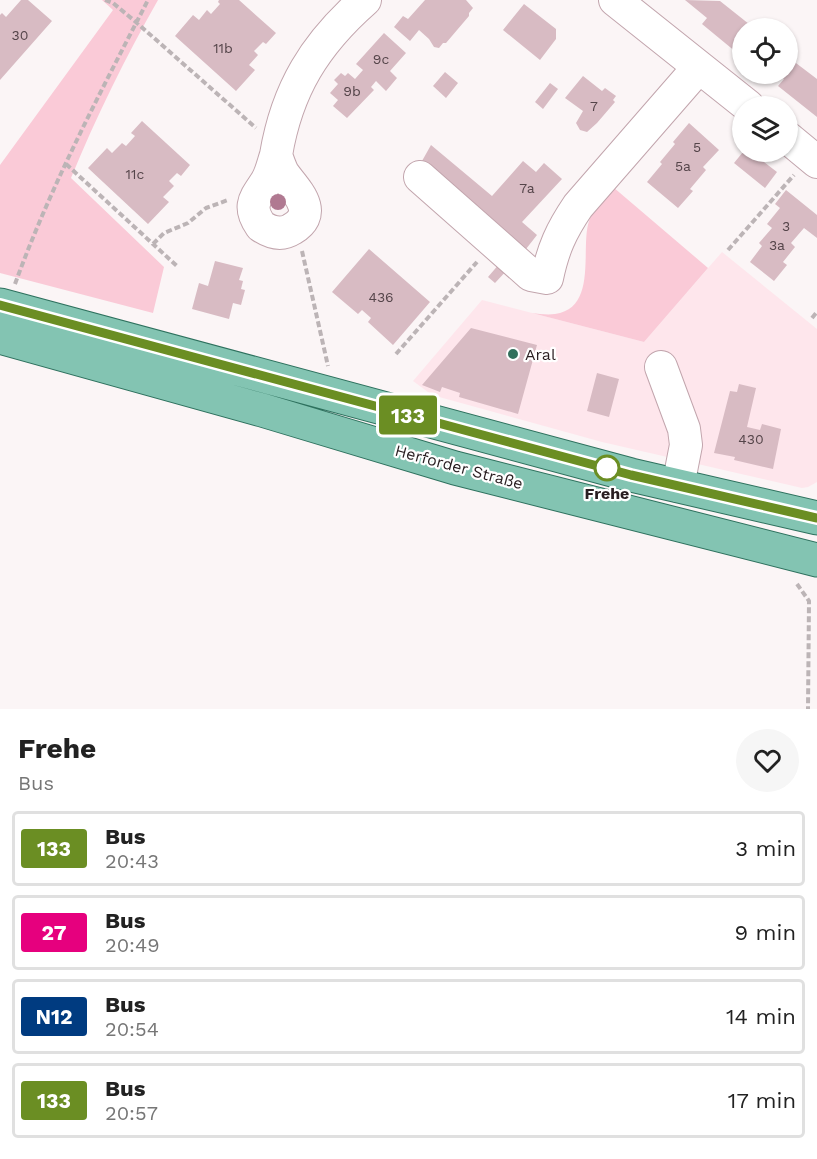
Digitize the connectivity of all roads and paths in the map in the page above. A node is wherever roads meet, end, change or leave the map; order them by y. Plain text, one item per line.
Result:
1 (105, 0) edge
2 (148, 0) edge
3 (365, 0) edge
4 (615, 0) edge
5 (136, 23) junction
6 (699, 67) junction
7 (735, 96) edge
8 (278, 144) junction
9 (805, 152) edge
10 (66, 164) junction
11 (420, 177) dead end
12 (257, 193) junction
13 (293, 229) junction
14 (494, 242) junction
15 (153, 244) junction
16 (728, 250) dead end
17 (178, 267) dead end
18 (7, 298) edge
19 (817, 312) edge
20 (813, 318) dead end
21 (2, 342) edge
22 (396, 354) dead end
23 (661, 367) dead end
24 (330, 373) dead end
25 (678, 486) junction
26 (817, 519) edge
27 (817, 560) edge
28 (790, 581) dead end
29 (808, 709) edge

1 - 5 path
2 - 5 path
3 - 8 street
4 - 6 street
5 - 8 path
5 - 10 path
6 - 7 street
6 - 14 street
8 - 12 street
8 - 13 street
9 - 16 path
10 - 15 path
10 - 18 path
11 - 14 street
12 - 13 street
12 - 15 path
13 - 24 path
14 - 22 path
15 - 17 path
18 - 25 main road
19 - 20 path
21 - 27 main road, Herforder Straße
23 - 25 street
25 - 26 main road
28 - 29 path

